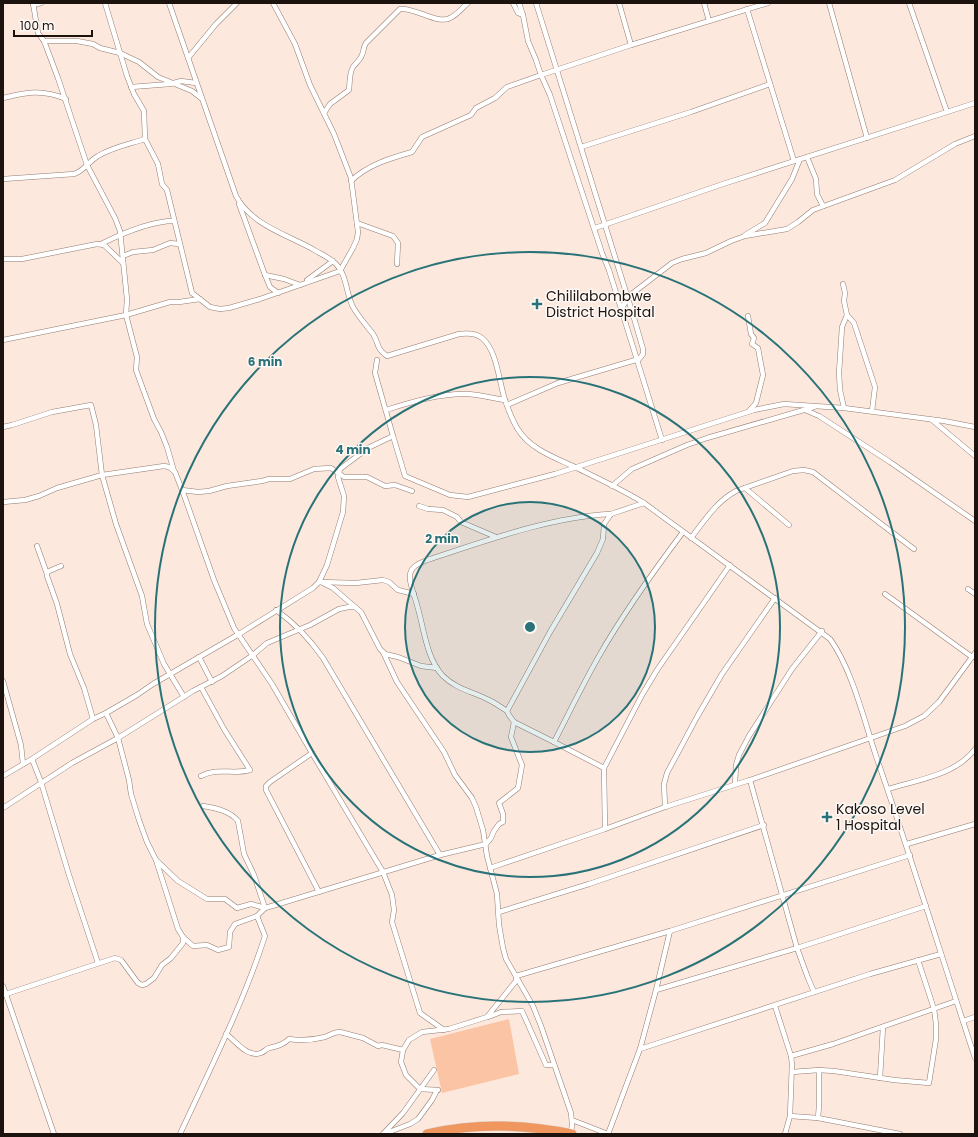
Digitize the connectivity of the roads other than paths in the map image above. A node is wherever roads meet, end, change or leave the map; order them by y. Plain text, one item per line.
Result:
1 (41, 3) edge
2 (104, 3) edge
3 (169, 3) edge
4 (237, 3) edge
5 (273, 3) edge
6 (468, 3) edge
7 (513, 3) edge
8 (519, 3) edge
9 (536, 3) edge
10 (619, 3) edge
11 (704, 3) edge
12 (768, 3) edge
13 (829, 3) edge
14 (909, 3) edge
15 (33, 4) edge
16 (747, 9) junction
17 (523, 16) junction
18 (710, 21) junction
19 (44, 41) junction
20 (631, 45) junction
21 (120, 53) junction
22 (188, 58) junction
23 (557, 70) junction
24 (541, 75) junction
25 (172, 83) junction
26 (196, 83) junction
27 (770, 84) junction
28 (131, 88) junction
29 (3, 98) edge
30 (201, 98) junction
31 (66, 99) junction
32 (975, 103) edge
33 (947, 112) junction
34 (324, 113) junction
35 (975, 136) edge
36 (867, 138) junction
37 (145, 139) junction
38 (581, 146) junction
39 (807, 157) junction
40 (800, 159) junction
41 (794, 161) junction
42 (87, 165) junction
43 (3, 179) edge
44 (351, 181) junction
45 (236, 196) junction
46 (823, 206) junction
47 (174, 220) junction
48 (357, 223) junction
49 (605, 225) junction
50 (595, 228) junction
51 (120, 234) junction
52 (736, 239) junction
53 (101, 244) junction
54 (179, 244) junction
55 (123, 256) junction
56 (3, 259) edge
57 (333, 261) junction
58 (123, 263) junction
59 (397, 264) dead end
60 (340, 271) junction
61 (264, 275) junction
62 (301, 284) junction
63 (843, 284) dead end
64 (278, 293) junction
65 (628, 297) junction
66 (200, 299) junction
67 (622, 308) junction
68 (126, 315) junction
69 (847, 315) junction
70 (748, 316) dead end
71 (3, 340) edge
72 (376, 360) dead end
73 (637, 360) junction
74 (506, 402) junction
75 (818, 406) junction
76 (844, 408) junction
77 (386, 410) junction
78 (805, 410) junction
79 (872, 411) junction
80 (748, 412) junction
81 (932, 419) junction
82 (3, 427) edge
83 (975, 427) edge
84 (393, 436) junction
85 (662, 440) junction
86 (975, 456) edge
87 (575, 467) junction
88 (174, 471) junction
89 (339, 473) junction
90 (102, 475) junction
91 (612, 486) junction
92 (746, 488) junction
93 (182, 490) junction
94 (412, 491) dead end
95 (3, 502) edge
96 (644, 503) junction
97 (419, 506) dead end
98 (610, 514) junction
99 (975, 521) edge
100 (789, 525) dead end
101 (683, 532) junction
102 (496, 537) junction
103 (691, 538) junction
104 (37, 546) dead end
105 (914, 549) dead end
106 (730, 565) junction
107 (61, 566) dead end
108 (47, 574) junction
109 (320, 582) junction
110 (968, 589) dead end
111 (414, 594) junction
112 (885, 594) dead end
113 (975, 594) edge
114 (775, 598) junction
115 (355, 607) junction
116 (276, 610) junction
117 (300, 629) junction
118 (822, 631) junction
119 (239, 634) junction
120 (383, 652) junction
121 (975, 653) edge
122 (253, 656) junction
123 (199, 657) junction
124 (972, 657) junction
125 (437, 668) junction
126 (170, 674) junction
127 (3, 681) edge
128 (212, 682) junction
129 (201, 687) junction
130 (184, 697) junction
131 (508, 711) junction
132 (106, 713) junction
133 (93, 719) junction
134 (514, 722) junction
135 (118, 738) junction
136 (870, 739) junction
137 (554, 742) junction
138 (975, 749) edge
139 (312, 753) junction
140 (32, 759) junction
141 (24, 764) junction
142 (604, 768) junction
143 (3, 776) edge
144 (201, 776) dead end
145 (750, 780) junction
146 (41, 782) junction
147 (736, 784) junction
148 (888, 789) junction
149 (203, 806) dead end
150 (665, 807) junction
151 (3, 808) edge
152 (975, 824) edge
153 (764, 825) junction
154 (604, 829) junction
155 (486, 844) junction
156 (907, 844) junction
157 (440, 855) junction
158 (910, 855) junction
159 (156, 860) junction
160 (490, 868) junction
161 (383, 872) junction
162 (319, 892) junction
163 (783, 895) junction
164 (926, 906) junction
165 (265, 908) junction
166 (499, 912) junction
167 (257, 916) junction
168 (670, 931) junction
169 (183, 937) junction
170 (797, 948) junction
171 (940, 954) junction
172 (918, 960) junction
173 (98, 963) junction
174 (516, 976) junction
175 (3, 986) edge
176 (656, 990) junction
177 (814, 992) junction
178 (4, 994) edge
179 (956, 1001) junction
180 (774, 1006) junction
181 (934, 1009) junction
182 (487, 1017) junction
183 (975, 1017) edge
184 (963, 1021) junction
185 (883, 1027) junction
186 (444, 1030) junction
187 (226, 1034) junction
188 (640, 1049) junction
189 (403, 1050) junction
190 (791, 1056) junction
191 (975, 1058) edge
192 (554, 1065) junction
193 (434, 1070) dead end
194 (819, 1070) junction
195 (792, 1072) junction
196 (880, 1078) junction
197 (420, 1089) junction
198 (790, 1116) junction
199 (818, 1118) junction
200 (572, 1120) junction
201 (54, 1134) edge
202 (180, 1134) edge
203 (383, 1134) edge
204 (427, 1134) edge
205 (572, 1134) edge
206 (608, 1134) edge
207 (785, 1134) edge
208 (900, 1134) edge

1 - 15 street
2 - 21 street
3 - 22 street
4 - 22 street
5 - 34 street
6 - 34 street
7 - 17 street
8 - 17 street
9 - 23 street
10 - 20 street
11 - 18 street
12 - 16 street
13 - 36 street
14 - 33 street
15 - 19 street
16 - 18 street
16 - 27 street
17 - 24 street
18 - 20 street
19 - 21 street
19 - 31 street
20 - 23 street
21 - 25 street
21 - 28 street
22 - 26 street
23 - 24 street
23 - 38 street
24 - 44 street
24 - 50 street
25 - 26 street
25 - 28 street
25 - 30 street
26 - 30 street
27 - 38 street
27 - 41 street
28 - 37 street
29 - 31 street
30 - 45 street
31 - 42 street
32 - 33 street
33 - 36 street
34 - 44 street
35 - 46 street
36 - 39 street
37 - 42 street
37 - 47 street
38 - 49 street
39 - 40 street
39 - 46 street
40 - 41 street
40 - 52 street
41 - 49 street
42 - 43 street
42 - 51 street
44 - 48 street
45 - 57 street
45 - 61 street
46 - 52 street
47 - 51 street
47 - 54 street
48 - 59 street
48 - 60 street
49 - 50 street
49 - 65 street
50 - 67 street
51 - 53 street
51 - 55 street
52 - 65 street
53 - 56 street
53 - 58 street
54 - 55 street
54 - 66 street
55 - 58 street
57 - 60 street
57 - 62 street
58 - 68 street
60 - 62 street
60 - 74 street
61 - 62 street
61 - 64 street
62 - 64 street
63 - 69 street
64 - 66 street
65 - 67 street
65 - 73 street
66 - 68 street
67 - 73 street
68 - 71 street
68 - 88 street
69 - 76 street
69 - 79 street
70 - 80 street
72 - 77 street
73 - 74 street
73 - 85 street
74 - 77 street
74 - 87 street
75 - 76 street
75 - 78 street
75 - 80 street
76 - 79 street
77 - 84 street
78 - 91 street
78 - 99 street
79 - 81 street
80 - 85 street
81 - 83 street
81 - 86 street
82 - 90 street
84 - 87 street
84 - 89 street
85 - 87 street
87 - 91 street
88 - 90 street
88 - 93 street
89 - 93 street
89 - 94 street
89 - 109 street
90 - 95 street
90 - 126 street
91 - 96 street
92 - 100 street
92 - 103 street
92 - 105 street
93 - 119 street
96 - 98 street
96 - 101 street
97 - 102 street
98 - 102 street
98 - 131 street
101 - 103 street
101 - 137 street
102 - 111 street
103 - 106 street
104 - 108 street
106 - 114 street
106 - 142 street
107 - 108 street
108 - 133 street
109 - 111 street
109 - 115 street
109 - 116 street
110 - 113 street
111 - 125 street
112 - 124 street
114 - 118 street
114 - 150 street
115 - 117 street
115 - 120 street
116 - 117 street
116 - 119 street
117 - 122 street
117 - 157 street
118 - 136 street
118 - 147 street
119 - 122 street
119 - 123 street
120 - 125 street
120 - 155 street
121 - 124 street
122 - 128 street
122 - 139 street
123 - 126 street
123 - 128 street
124 - 136 street
125 - 131 street
126 - 130 street
126 - 132 street
127 - 141 street
128 - 129 street
129 - 130 street
129 - 144 street
130 - 135 street
131 - 134 street
132 - 133 street
132 - 135 street
133 - 140 street
134 - 137 street
134 - 155 street
135 - 146 street
135 - 159 street
136 - 145 street
136 - 148 street
137 - 142 street
138 - 148 street
139 - 161 street
139 - 162 street
140 - 141 street
140 - 146 street
141 - 143 street
142 - 154 street
145 - 147 street
145 - 153 street
146 - 151 street
146 - 173 street
147 - 150 street
148 - 156 street
149 - 165 street
150 - 154 street
152 - 156 street
153 - 163 street
153 - 166 street
154 - 160 street
155 - 157 street
155 - 160 street
156 - 158 street
157 - 161 street
158 - 163 street
158 - 164 street
159 - 165 street
159 - 169 street
160 - 166 street
161 - 162 street
161 - 186 street
162 - 165 street
163 - 168 street
163 - 170 street
164 - 170 street
164 - 171 street
165 - 167 street
166 - 174 street
167 - 169 street
167 - 187 street
168 - 174 street
168 - 176 street
169 - 173 street
170 - 176 street
170 - 177 street
171 - 172 street
171 - 179 street
172 - 177 street
172 - 181 street
173 - 178 street
174 - 182 street
174 - 192 street
175 - 178 street
176 - 188 street
177 - 180 street
178 - 201 street
179 - 181 street
179 - 184 street
180 - 188 street
180 - 190 street
181 - 185 street
181 - 196 street
182 - 186 street
182 - 192 street
183 - 184 street
184 - 191 street
185 - 190 street
185 - 196 street
186 - 189 street
187 - 189 street
187 - 202 street
188 - 206 street
189 - 197 street
190 - 195 street
192 - 200 street
193 - 197 street
194 - 195 street
194 - 196 street
194 - 199 street
195 - 198 street
197 - 203 street
197 - 203 street
198 - 199 street
198 - 207 street
199 - 208 street
200 - 205 street
200 - 206 street
204 - 205 highway

